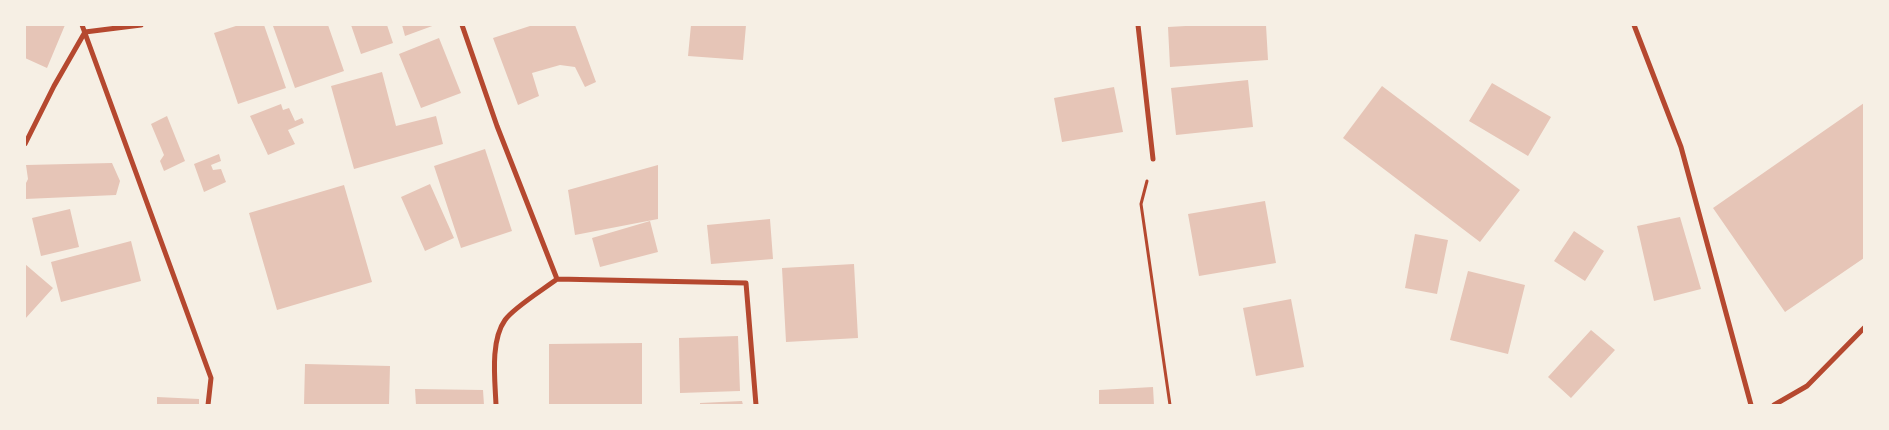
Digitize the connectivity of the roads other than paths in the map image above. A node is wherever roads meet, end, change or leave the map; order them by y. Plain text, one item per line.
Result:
1 (82, 25) edge
2 (141, 25) edge
3 (462, 25) edge
4 (1138, 25) edge
5 (1634, 25) edge
6 (85, 32) junction
7 (25, 144) edge
8 (1153, 159) road end
9 (557, 279) junction
10 (1864, 328) edge
11 (208, 405) edge
12 (496, 405) edge
13 (756, 405) edge
14 (1751, 405) edge
15 (1774, 405) edge

1 - 6 street
2 - 6 street
3 - 9 street
4 - 8 street
5 - 14 street
6 - 7 street
6 - 11 street
9 - 12 street
9 - 13 street
10 - 15 street

